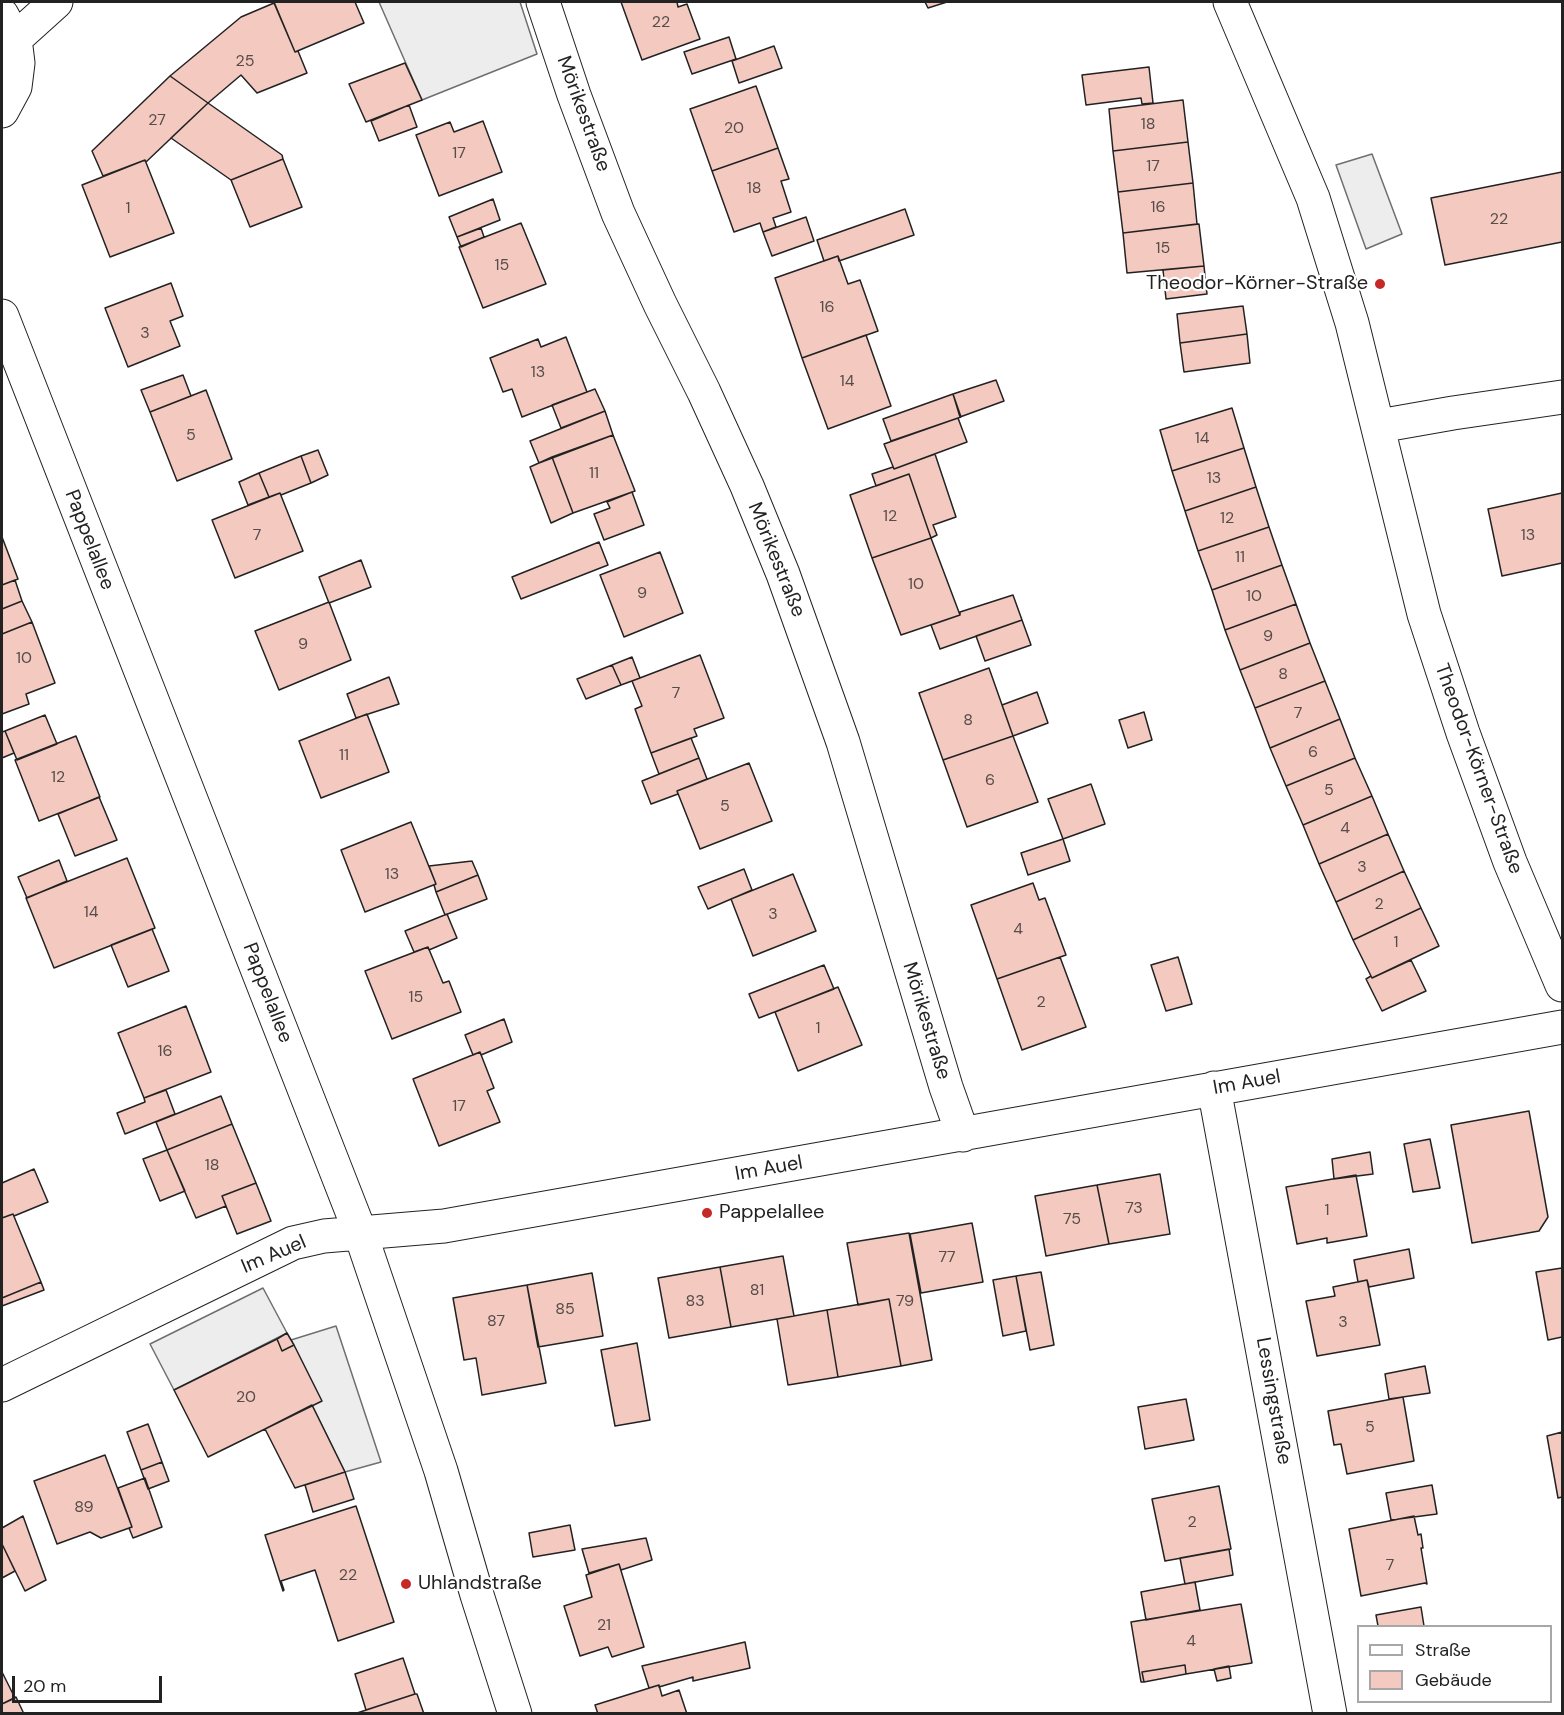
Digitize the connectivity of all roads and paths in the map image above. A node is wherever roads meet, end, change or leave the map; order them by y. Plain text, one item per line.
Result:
1 (56, 2) edge
2 (543, 2) edge
3 (1230, 2) edge
4 (8, 27) edge
5 (2, 111) edge
6 (2, 316) edge
7 (1563, 397) edge
8 (1379, 426) junction
9 (1563, 985) edge
10 (1563, 1028) edge
11 (1214, 1088) junction
12 (963, 1135) junction
13 (360, 1232) junction
14 (2, 1386) edge
15 (515, 1713) edge
16 (1330, 1713) edge

1 - 4 street
2 - 12 street, Mörikestraße
3 - 8 street, Theodor-Körner-Straße
4 - 5 street
6 - 13 street, Pappelallee
7 - 8 street
8 - 9 street, Theodor-Körner-Straße
10 - 11 street, Im Auel
11 - 12 street, Im Auel
11 - 16 street, Lessingstraße
12 - 13 street, Im Auel
13 - 14 street, Im Auel
13 - 15 street, Pappelallee

